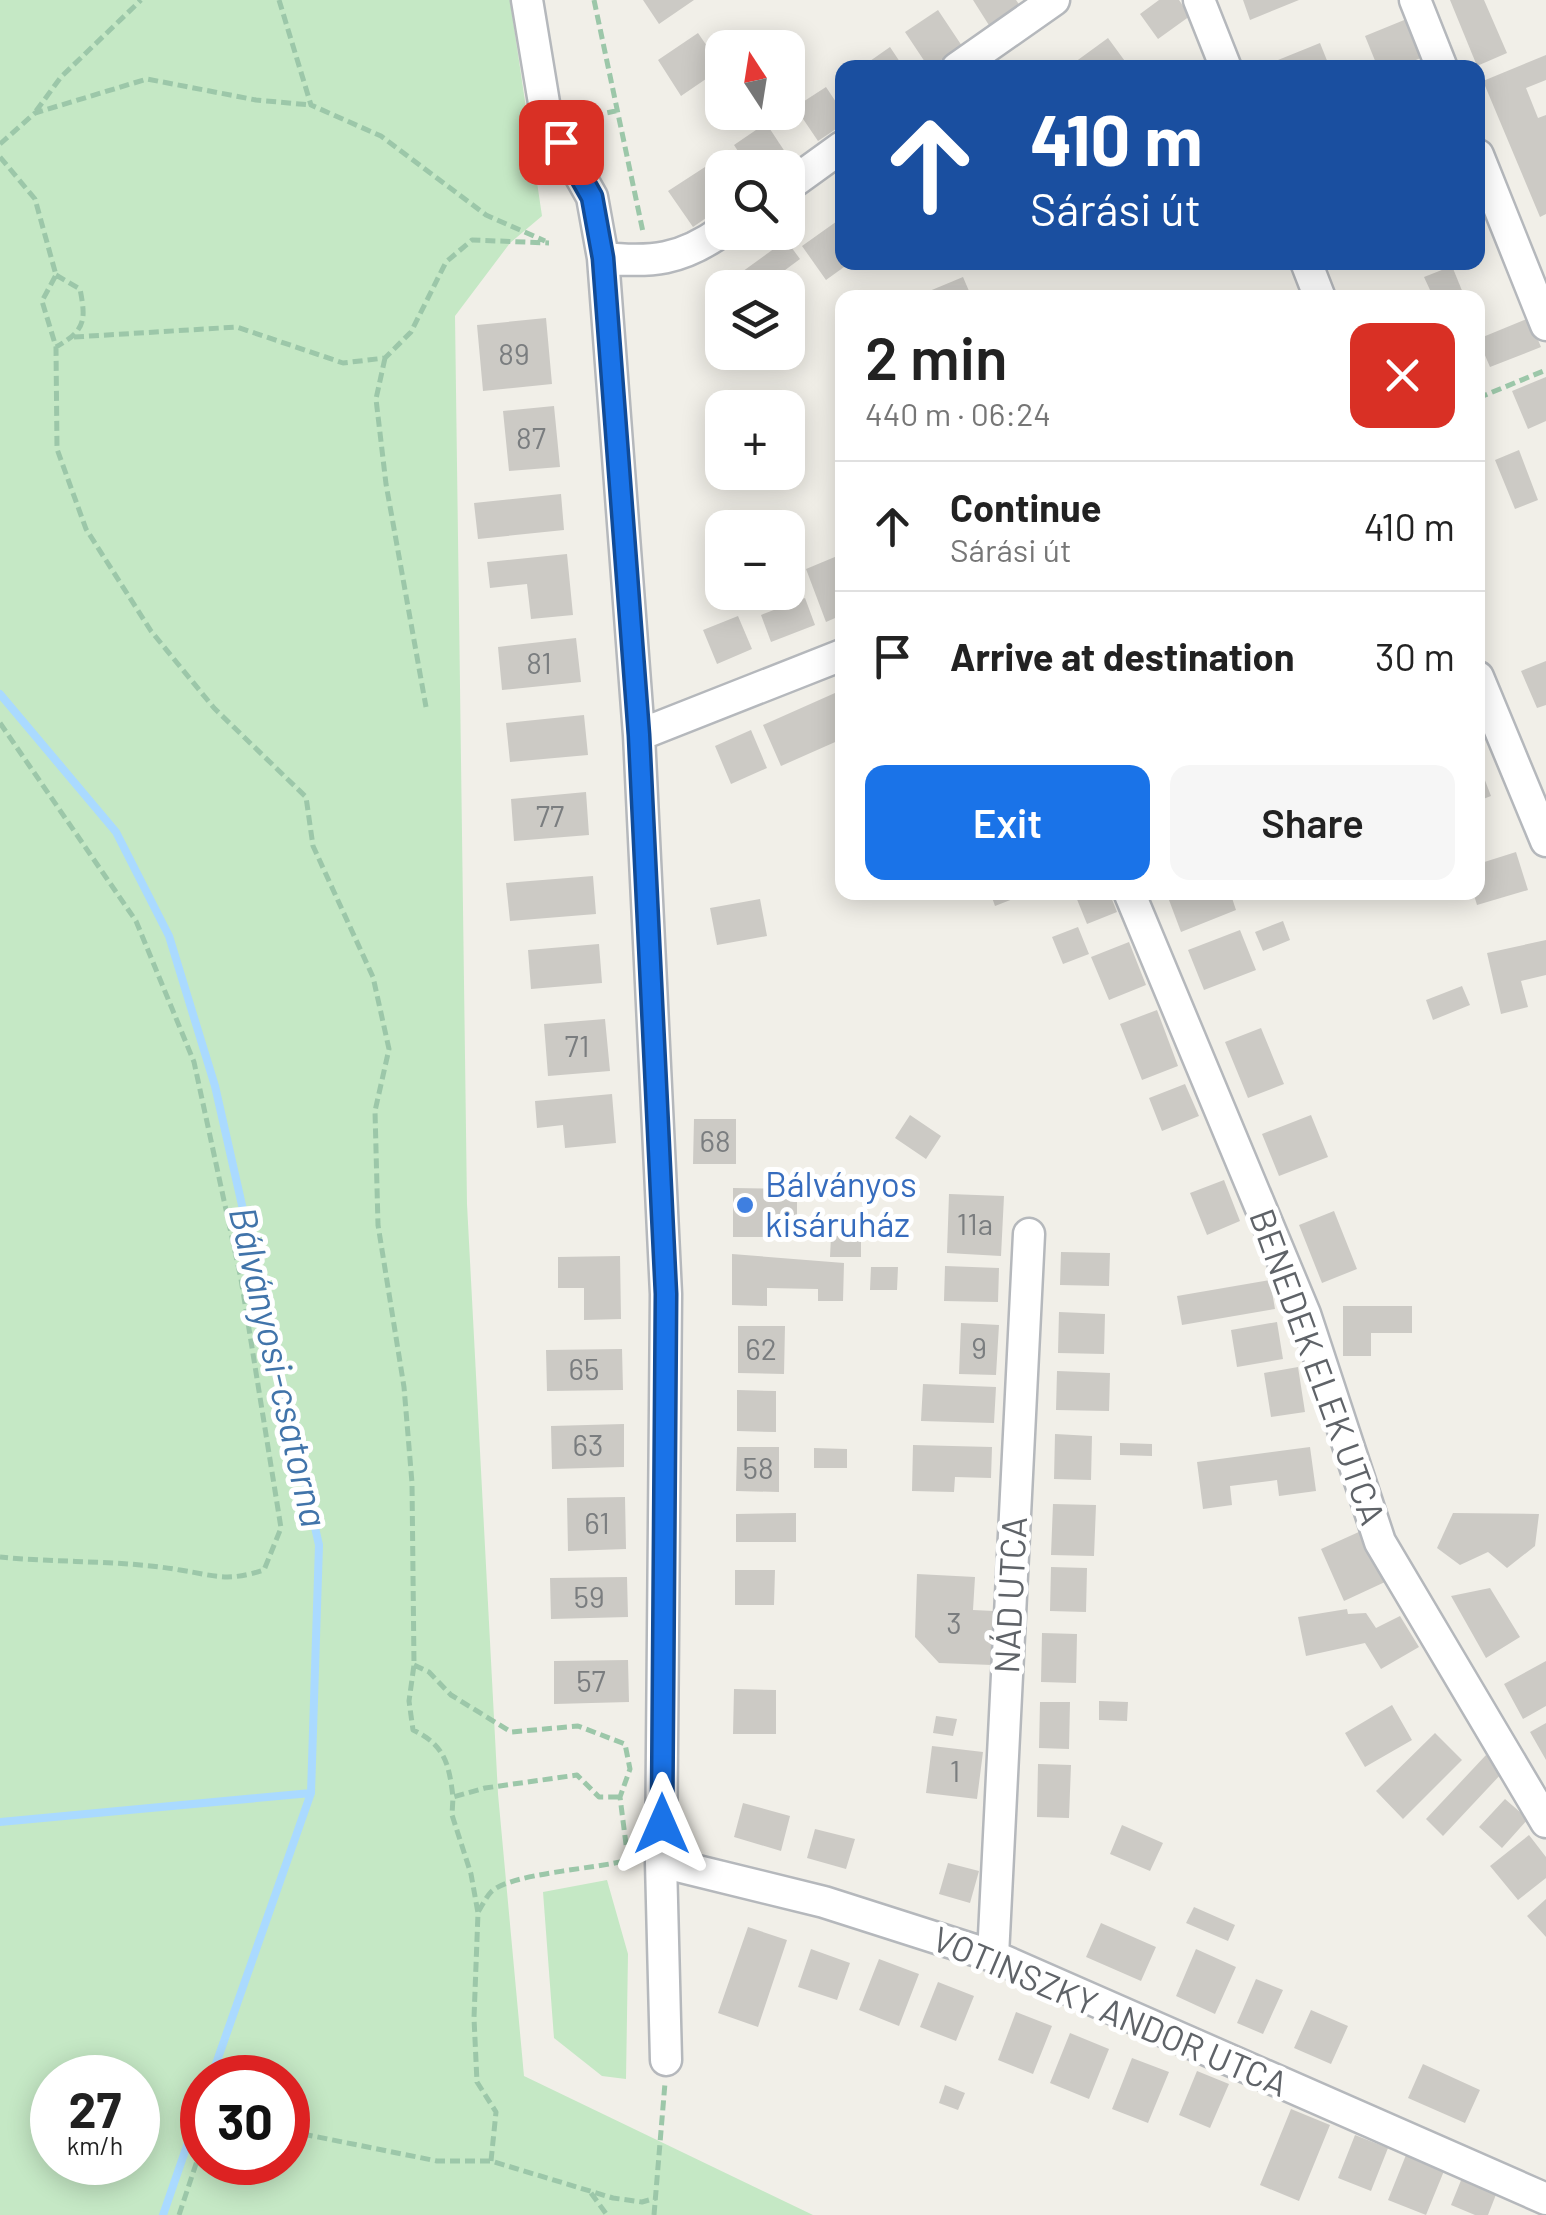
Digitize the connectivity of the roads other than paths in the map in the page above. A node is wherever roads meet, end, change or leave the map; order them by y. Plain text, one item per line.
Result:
1 (528, 0) edge
2 (1054, 0) edge
3 (1199, 0) edge
4 (1415, 0) edge
5 (968, 60) edge
6 (1223, 60) edge
7 (1439, 60) edge
8 (835, 153) edge
9 (1485, 172) edge
10 (805, 174) edge
11 (705, 243) edge
12 (603, 258) junction
13 (1546, 325) edge
14 (835, 657) edge
15 (1485, 694) edge
16 (639, 735) junction
17 (1546, 841) edge
18 (1132, 900) edge
19 (1029, 1234) dead end
20 (1546, 1822) edge
21 (661, 1862) junction
22 (994, 1956) junction
23 (666, 2060) road end
24 (1546, 2198) edge

1 - 12 street
2 - 5 street
3 - 6 street
4 - 7 street
8 - 10 street
9 - 13 street
11 - 12 street
12 - 16 street
14 - 16 street
15 - 17 street
16 - 21 street
18 - 20 street, BENEDEK ELEK UTCA
19 - 22 street, NÁD UTCA
21 - 22 street, VOTINSZKY ANDOR UTCA
21 - 23 street
22 - 24 street, VOTINSZKY ANDOR UTCA

